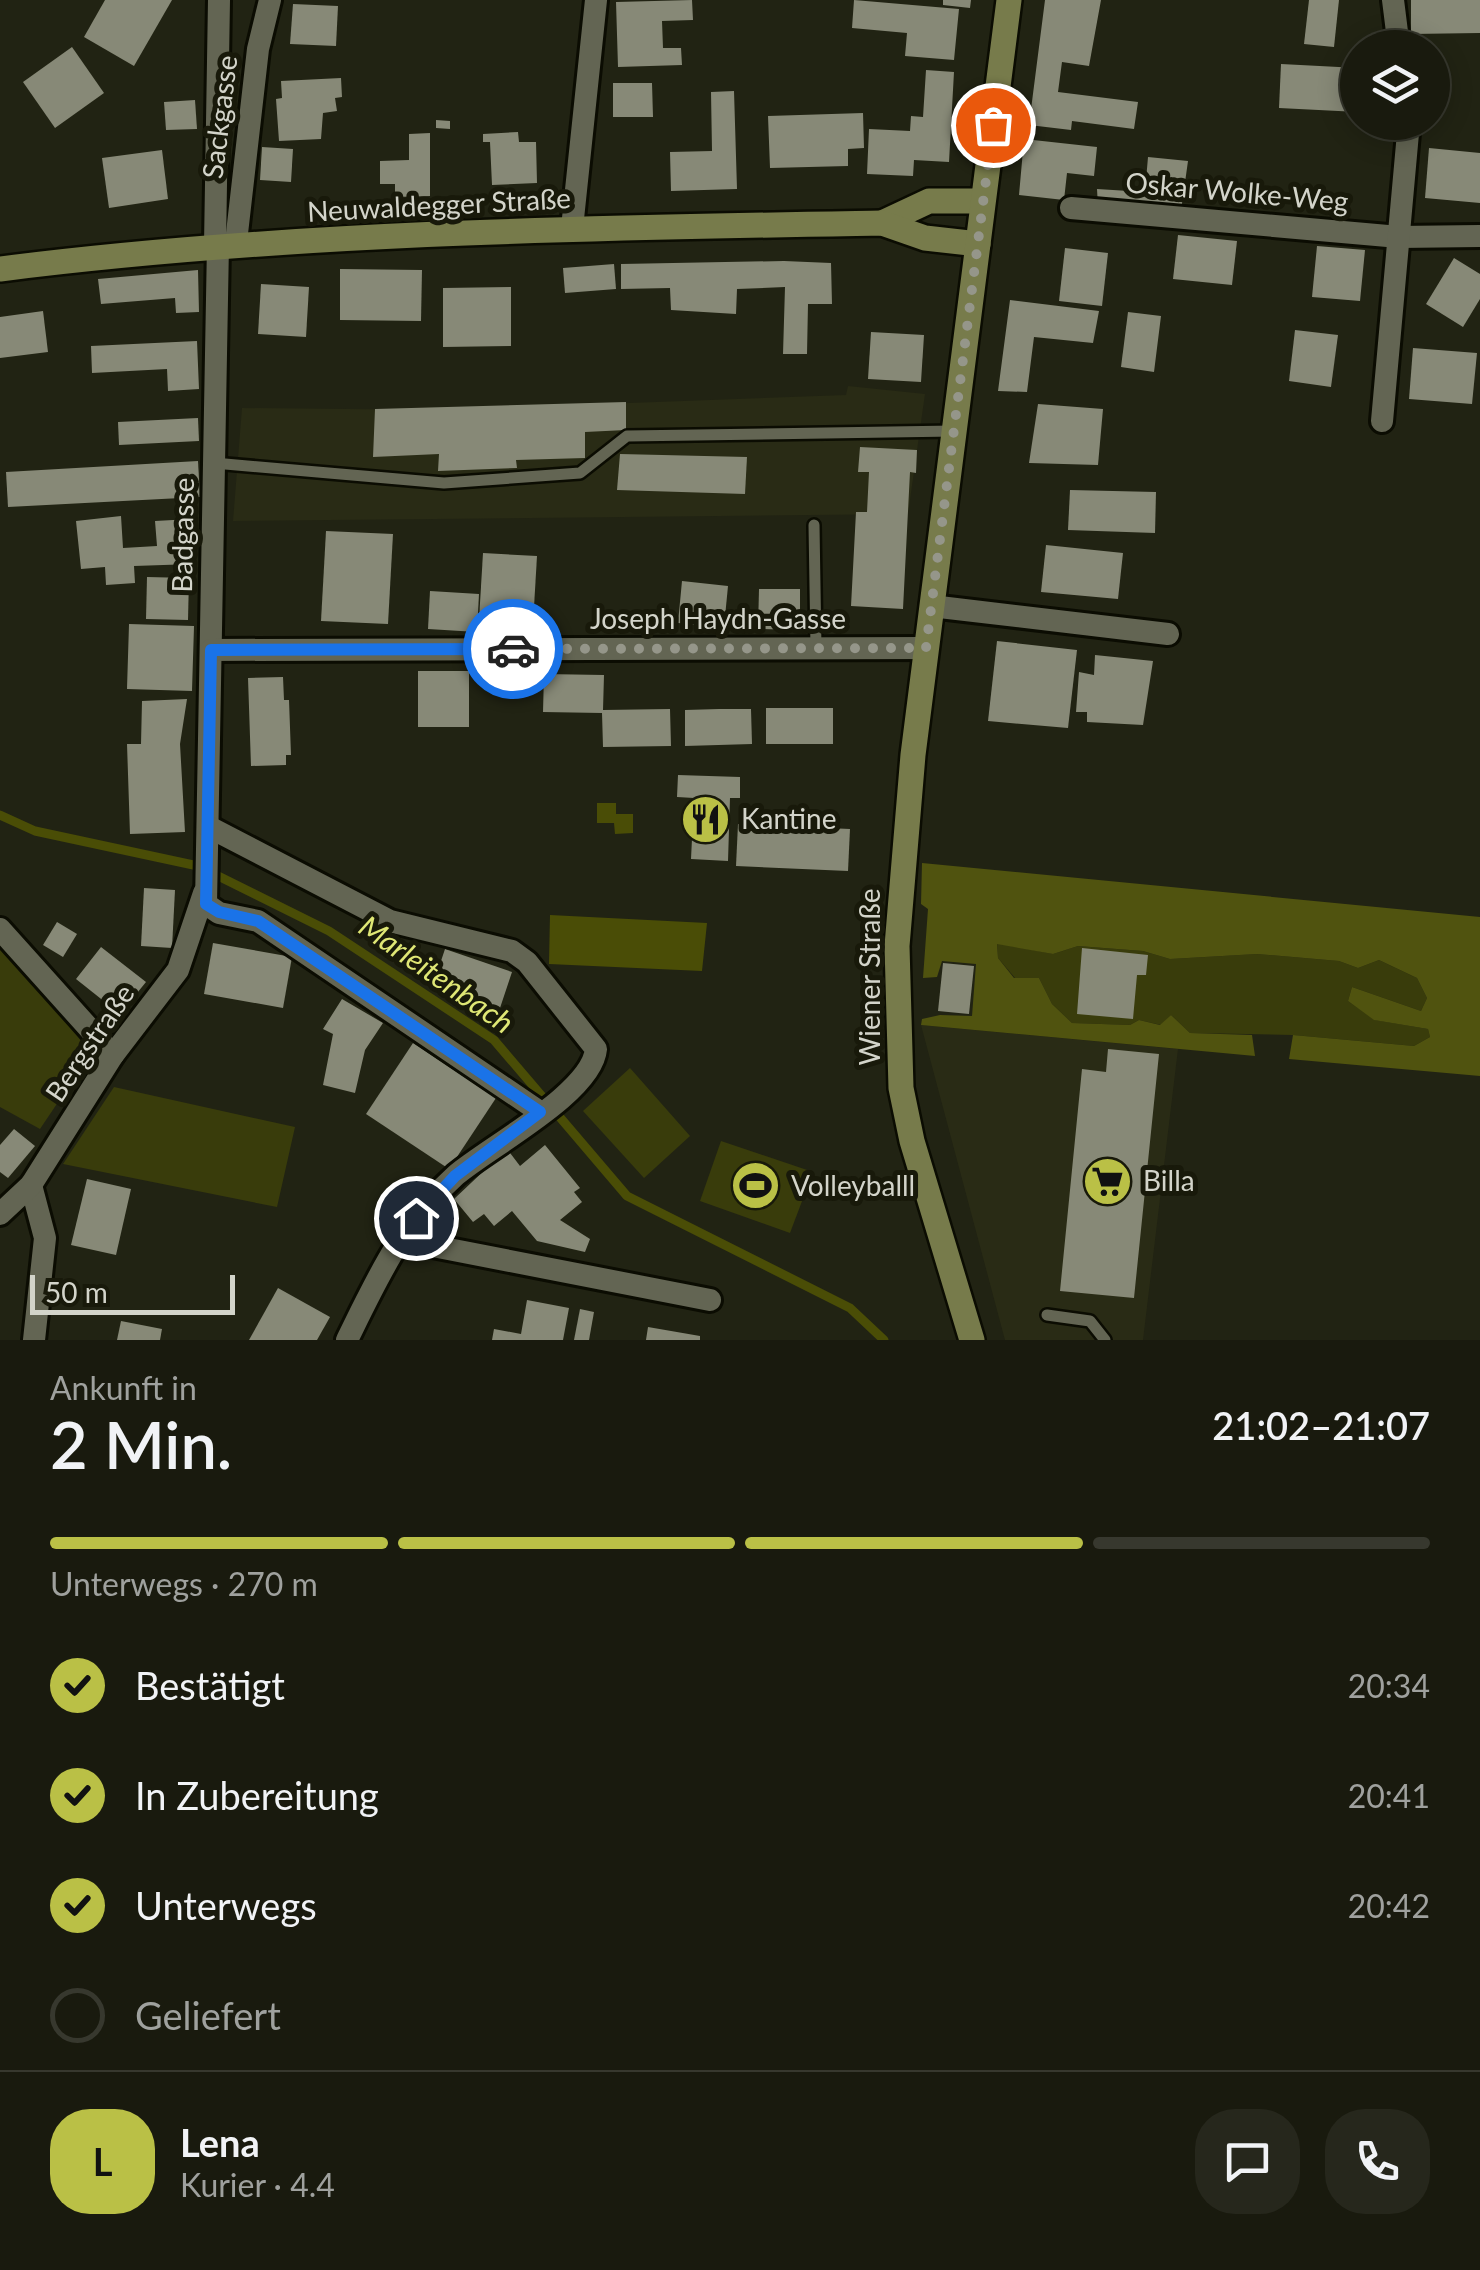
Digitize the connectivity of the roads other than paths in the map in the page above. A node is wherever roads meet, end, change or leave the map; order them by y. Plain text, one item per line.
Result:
1 (220, 0) edge
2 (270, 0) edge
3 (596, 0) edge
4 (1009, 0) edge
5 (1393, 0) edge
6 (1397, 30) edge
7 (1407, 140) edge
8 (982, 201) junction
9 (1070, 208) dead end
10 (882, 223) junction
11 (572, 228) junction
12 (1399, 236) junction
13 (1480, 236) edge
14 (223, 244) junction
15 (978, 244) junction
16 (0, 269) edge
17 (1382, 421) dead end
18 (954, 431) junction
19 (214, 463) junction
20 (814, 525) dead end
21 (931, 606) junction
22 (1168, 634) dead end
23 (816, 648) junction
24 (926, 648) junction
25 (211, 650) junction
26 (209, 828) junction
27 (204, 893) junction
28 (0, 929) edge
29 (113, 1056) junction
30 (540, 1112) junction
31 (31, 1185) junction
32 (0, 1214) edge
33 (397, 1239) junction
34 (710, 1300) dead end
35 (1047, 1315) dead end
36 (34, 1340) edge
37 (347, 1340) edge
38 (972, 1340) edge
39 (1104, 1340) edge

1 - 14 street
2 - 14 street, Sackgasse
3 - 11 street
4 - 8 main road, Wiener Straße
5 - 6 street
7 - 12 street
8 - 10 main road, Neuwaldegger Straße
8 - 15 main road, Wiener Straße
9 - 12 street, Oskar Wolke-Weg
10 - 11 main road, Neuwaldegger Straße
10 - 15 main road, Neuwaldegger Straße
11 - 14 main road, Neuwaldegger Straße
12 - 13 street, Oskar Wolke-Weg
12 - 17 street
14 - 16 main road, Neuwaldegger Straße
14 - 19 street, Badgasse
15 - 18 main road, Wiener Straße
18 - 19 lane
18 - 21 main road, Wiener Straße
19 - 25 street, Badgasse
20 - 23 lane
21 - 22 street
21 - 24 main road, Wiener Straße
23 - 24 street, Joseph Haydn-Gasse
23 - 25 street, Joseph Haydn-Gasse
24 - 38 main road, Wiener Straße
25 - 26 street, Badgasse
26 - 27 street, Badgasse
26 - 30 street
27 - 29 street, Bergstraße
27 - 30 street
28 - 29 street
29 - 31 street, Bergstraße
30 - 33 street
31 - 32 street, Bergstraße
31 - 36 street
33 - 34 street
33 - 37 street
35 - 39 lane

